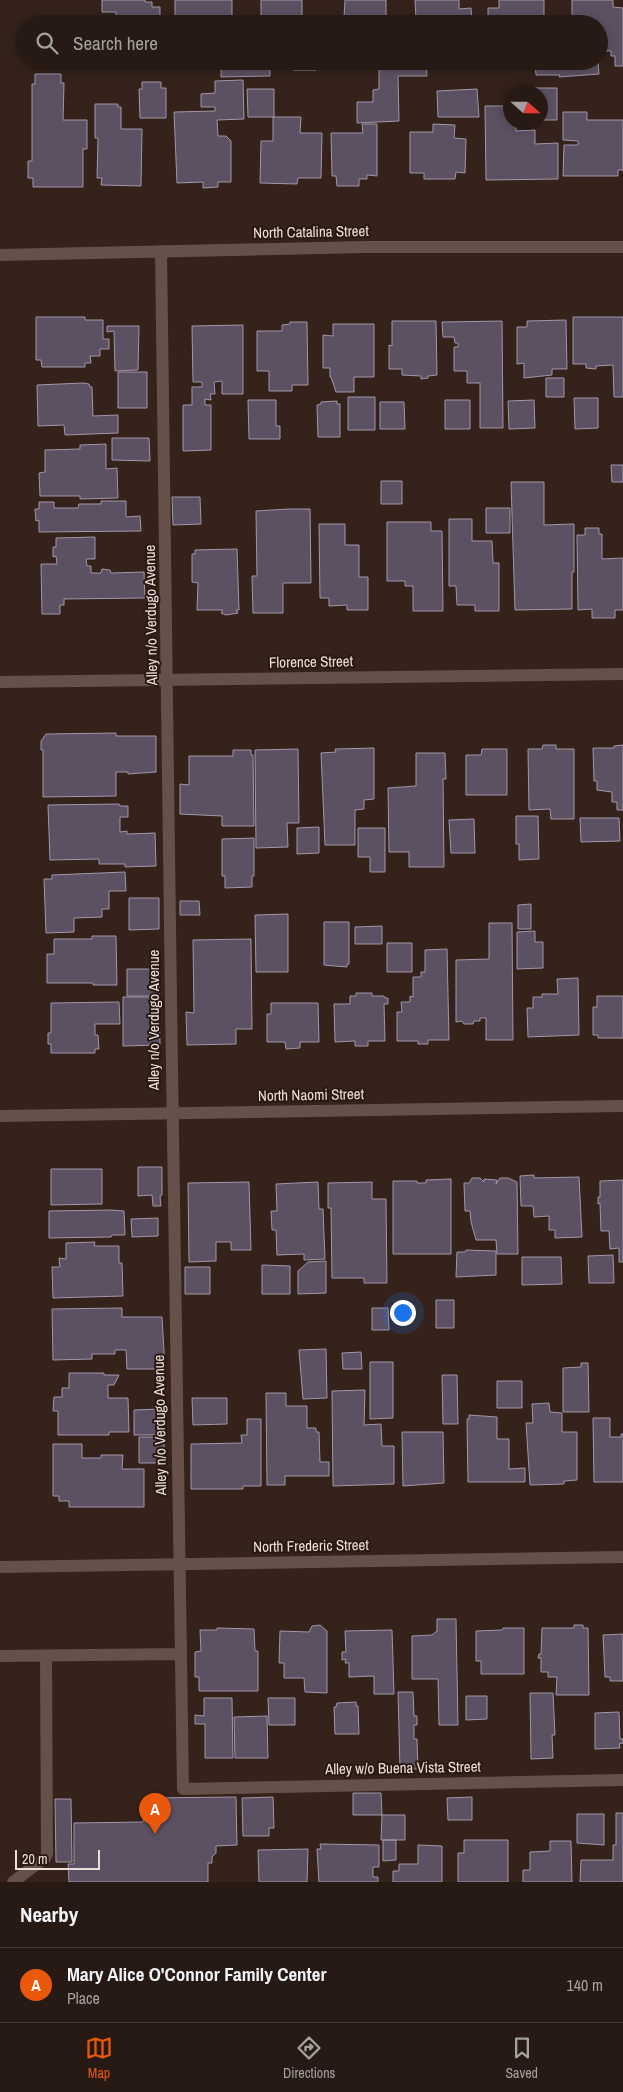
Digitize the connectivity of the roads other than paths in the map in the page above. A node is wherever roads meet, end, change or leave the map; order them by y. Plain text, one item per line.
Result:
1 (623, 247) edge
2 (161, 251) junction
3 (0, 255) edge
4 (623, 674) edge
5 (168, 680) junction
6 (0, 682) edge
7 (623, 1106) edge
8 (171, 1114) junction
9 (0, 1116) edge
10 (623, 1557) edge
11 (178, 1565) junction
12 (0, 1567) edge
13 (180, 1654) junction
14 (0, 1656) edge
15 (46, 1656) junction
16 (623, 1780) edge
17 (183, 1789) joint
18 (12, 1882) edge

1 - 2 street, North Catalina Street
2 - 3 street, North Catalina Street
2 - 5 street, Alley n/o Verdugo Avenue
4 - 5 street, Florence Street
5 - 6 street, Florence Street
5 - 8 street, Alley n/o Verdugo Avenue
7 - 8 street, North Naomi Street
8 - 9 street, North Naomi Street
8 - 11 street, Alley n/o Verdugo Avenue
10 - 11 street, North Frederic Street
11 - 12 street, North Frederic Street
11 - 13 street, Alley n/o Verdugo Avenue
13 - 15 street
13 - 17 street, Alley n/o Verdugo Avenue
14 - 15 street
15 - 18 street
16 - 17 street, Alley w/o Buena Vista Street

